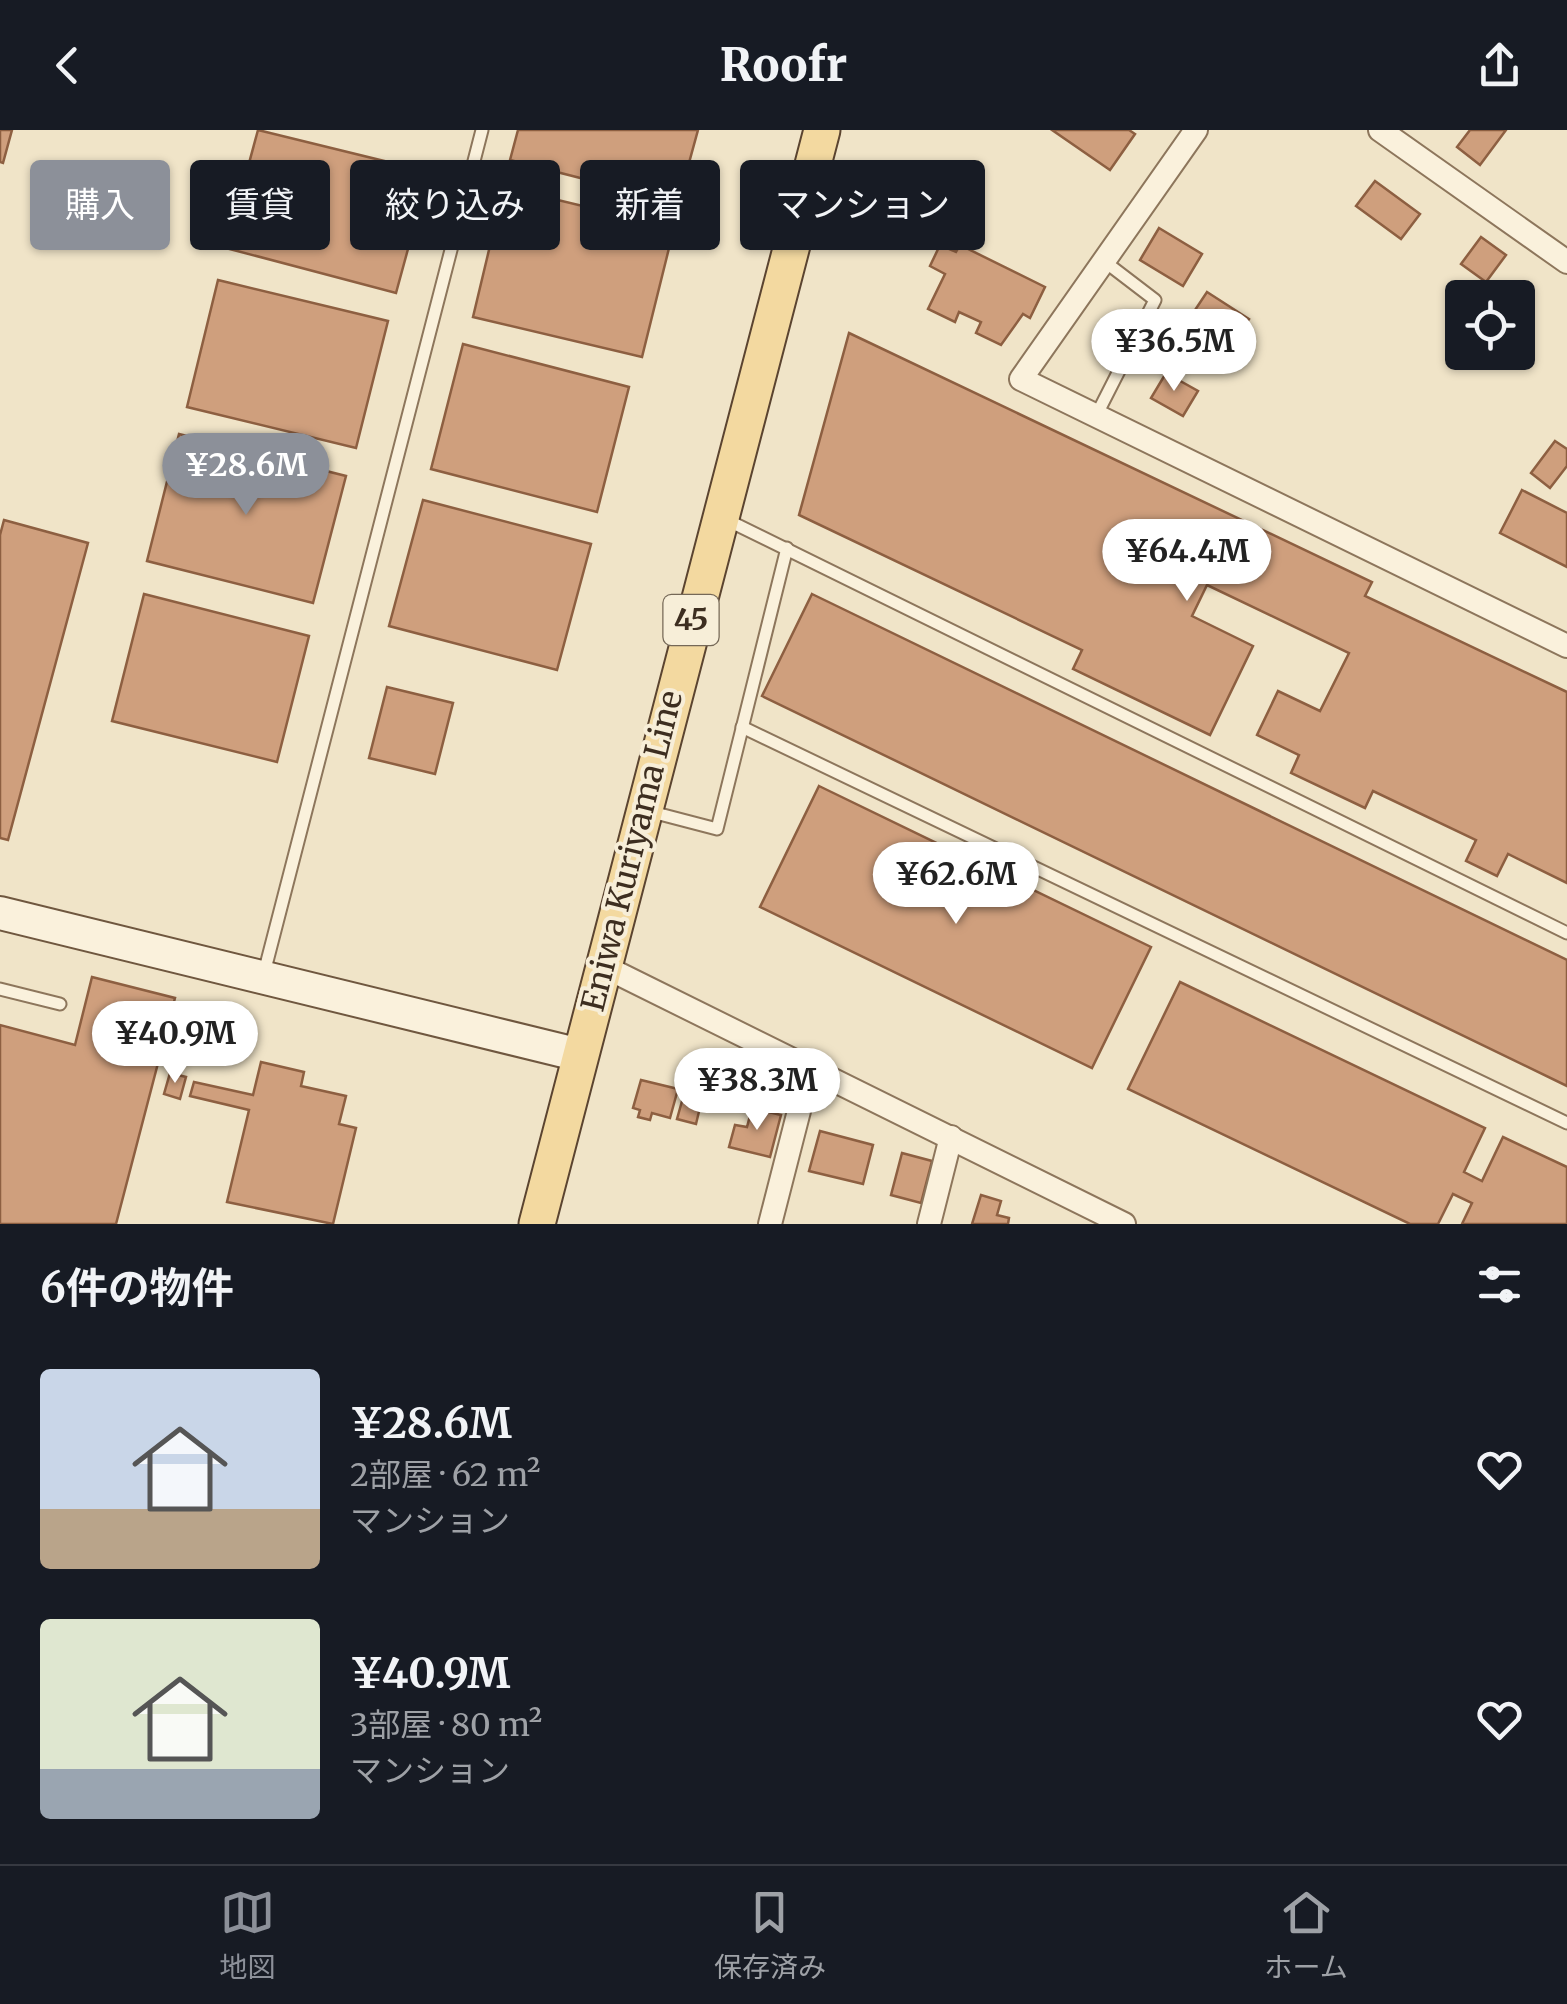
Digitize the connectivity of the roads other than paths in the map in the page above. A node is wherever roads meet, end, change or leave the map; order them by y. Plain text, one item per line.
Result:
1 (482, 130) edge
2 (822, 130) edge
3 (1196, 130) edge
4 (1380, 130) edge
5 (1104, 262) junction
6 (1567, 262) edge
7 (1096, 416) junction
8 (718, 516) junction
9 (786, 548) junction
10 (1567, 646) edge
11 (742, 727) junction
12 (642, 809) junction
13 (0, 913) edge
14 (1567, 933) edge
15 (603, 966) junction
16 (263, 977) junction
17 (0, 989) edge
18 (60, 1004) dead end
19 (580, 1054) junction
20 (810, 1068) junction
21 (1567, 1122) edge
22 (951, 1137) junction
23 (1087, 1216) edge
24 (538, 1224) edge
25 (770, 1224) edge
26 (928, 1224) edge
27 (1124, 1224) edge

1 - 16 lane
2 - 8 main road, Eniwa Kuriyama Line / 45
3 - 5 street
4 - 6 street
5 - 7 lane
5 - 7 street
7 - 10 street
8 - 9 lane
8 - 12 main road, Eniwa Kuriyama Line / 45
9 - 11 lane
9 - 14 lane
11 - 12 lane
11 - 21 lane
12 - 15 main road, Eniwa Kuriyama Line / 45
13 - 16 street
15 - 19 main road, Eniwa Kuriyama Line / 45
15 - 20 street
16 - 19 street
17 - 18 lane
19 - 24 main road, Eniwa Kuriyama Line / 45
20 - 22 street
20 - 25 street
22 - 23 street
22 - 26 street
23 - 27 street

